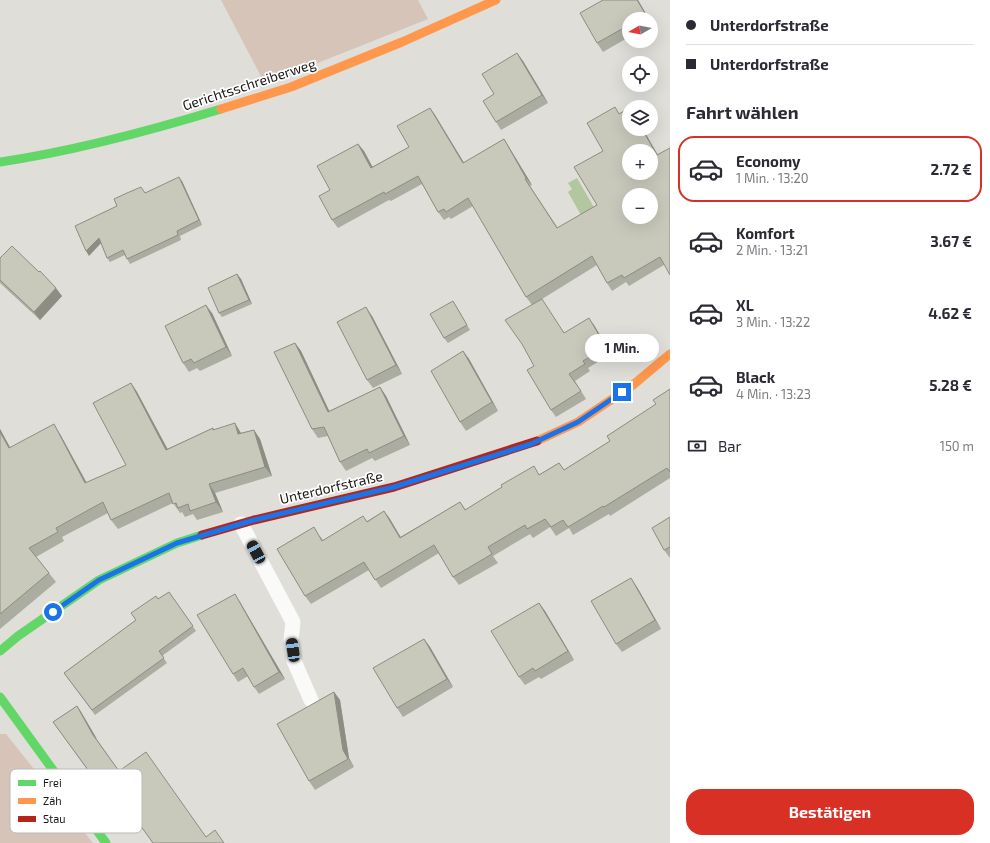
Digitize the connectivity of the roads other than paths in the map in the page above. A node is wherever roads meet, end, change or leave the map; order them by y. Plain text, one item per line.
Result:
1 (496, 0) edge
2 (0, 162) edge
3 (670, 354) edge
4 (241, 524) junction
5 (0, 651) edge
6 (0, 697) edge
7 (311, 700) dead end
8 (52, 769) edge
9 (99, 833) edge
10 (106, 843) edge

1 - 2 street, Gerichtsschreiberweg
3 - 4 street, Unterdorfstraße
4 - 5 street, Unterdorfstraße
4 - 7 lane
6 - 8 street
9 - 10 street

